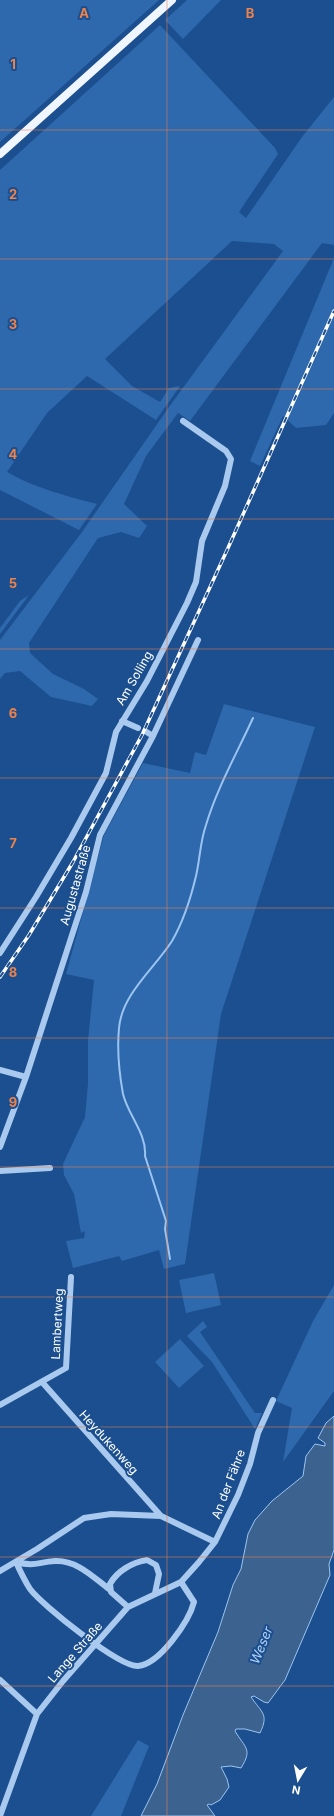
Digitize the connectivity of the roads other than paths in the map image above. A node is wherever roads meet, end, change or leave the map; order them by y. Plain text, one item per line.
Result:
1 (172, 0) edge
2 (0, 154) edge
3 (183, 421) dead end
4 (198, 640) dead end
5 (122, 721) junction
6 (138, 728) dead end
7 (146, 731) dead end
8 (154, 736) junction
9 (0, 953) edge
10 (0, 1070) edge
11 (26, 1077) junction
12 (0, 1147) edge
13 (50, 1168) dead end
14 (0, 1171) edge
15 (71, 1277) dead end
16 (42, 1382) junction
17 (273, 1400) dead end
18 (0, 1405) edge
19 (161, 1516) junction
20 (215, 1542) junction
21 (16, 1562) junction
22 (0, 1571) edge
23 (181, 1582) junction
24 (110, 1589) junction
25 (155, 1593) junction
26 (128, 1607) junction
27 (96, 1645) junction
28 (0, 1680) edge
29 (37, 1714) junction
30 (1, 1813) edge

1 - 2 main road
3 - 5 street, Am Solling
4 - 8 street, Augustastraße
5 - 6 street
5 - 9 street, Am Solling
7 - 8 street
8 - 11 street, Augustastraße
10 - 11 street
11 - 12 street, Augustastraße
13 - 14 street
15 - 16 street, Lambertweg
16 - 18 street, Lambertweg
16 - 19 street, Heydukenweg
17 - 20 street, An der Fähre
19 - 20 street
19 - 21 street
20 - 23 street, Lange Straße
21 - 22 street
21 - 24 street
21 - 27 street
23 - 25 street, Lange Straße
23 - 27 street
24 - 25 street
24 - 26 street
25 - 26 street, Lange Straße
26 - 27 street, Lange Straße
27 - 29 street, Lange Straße
28 - 29 street
29 - 30 street, Lange Straße

